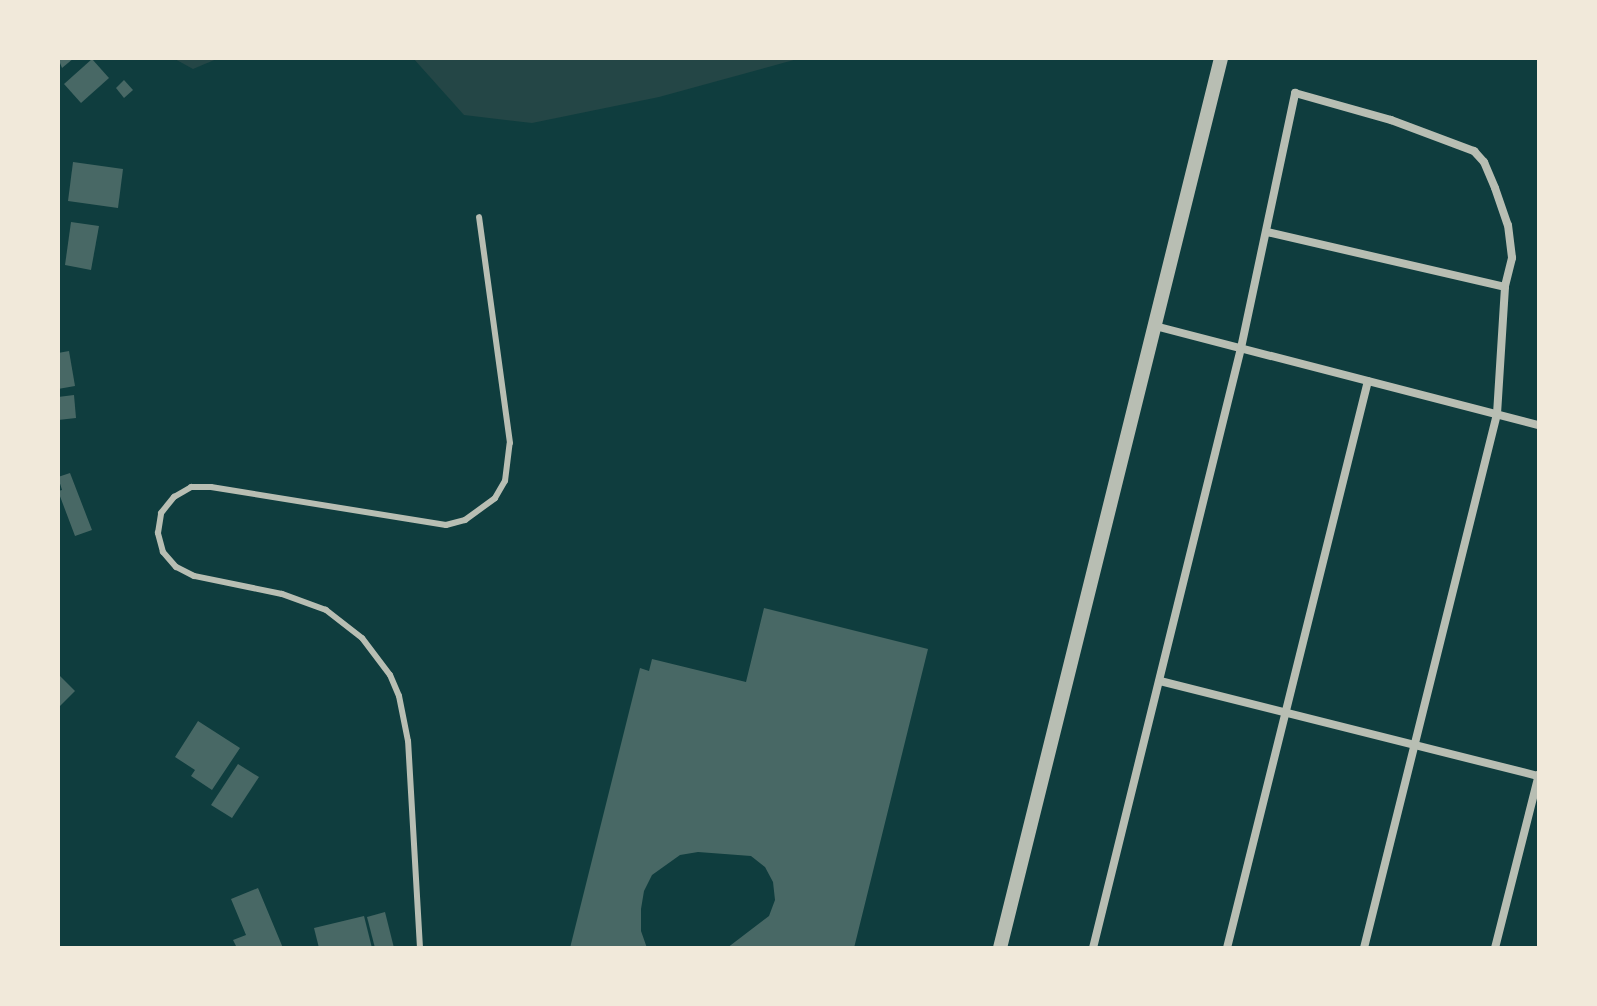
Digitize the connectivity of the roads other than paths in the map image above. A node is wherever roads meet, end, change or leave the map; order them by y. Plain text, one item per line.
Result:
1 (1221, 58) edge
2 (479, 217) dead end
3 (1267, 232) junction
4 (1505, 287) junction
5 (1155, 326) junction
6 (1241, 348) junction
7 (1368, 381) junction
8 (1497, 414) junction
9 (1539, 425) edge
10 (1160, 681) junction
11 (1285, 713) junction
12 (1414, 745) junction
13 (1539, 775) edge
14 (420, 948) edge
15 (1000, 948) edge
16 (1093, 948) edge
17 (1227, 948) edge
18 (1364, 948) edge
19 (1495, 948) edge

1 - 5 street
2 - 14 lane
3 - 4 street
3 - 4 street
3 - 6 street
4 - 8 street
5 - 6 street
5 - 15 street
6 - 7 street
6 - 10 street
7 - 8 street
7 - 11 street
8 - 9 street
8 - 12 street
10 - 11 street
10 - 16 street
11 - 12 street
11 - 17 street
12 - 13 street
12 - 18 street
13 - 19 street

